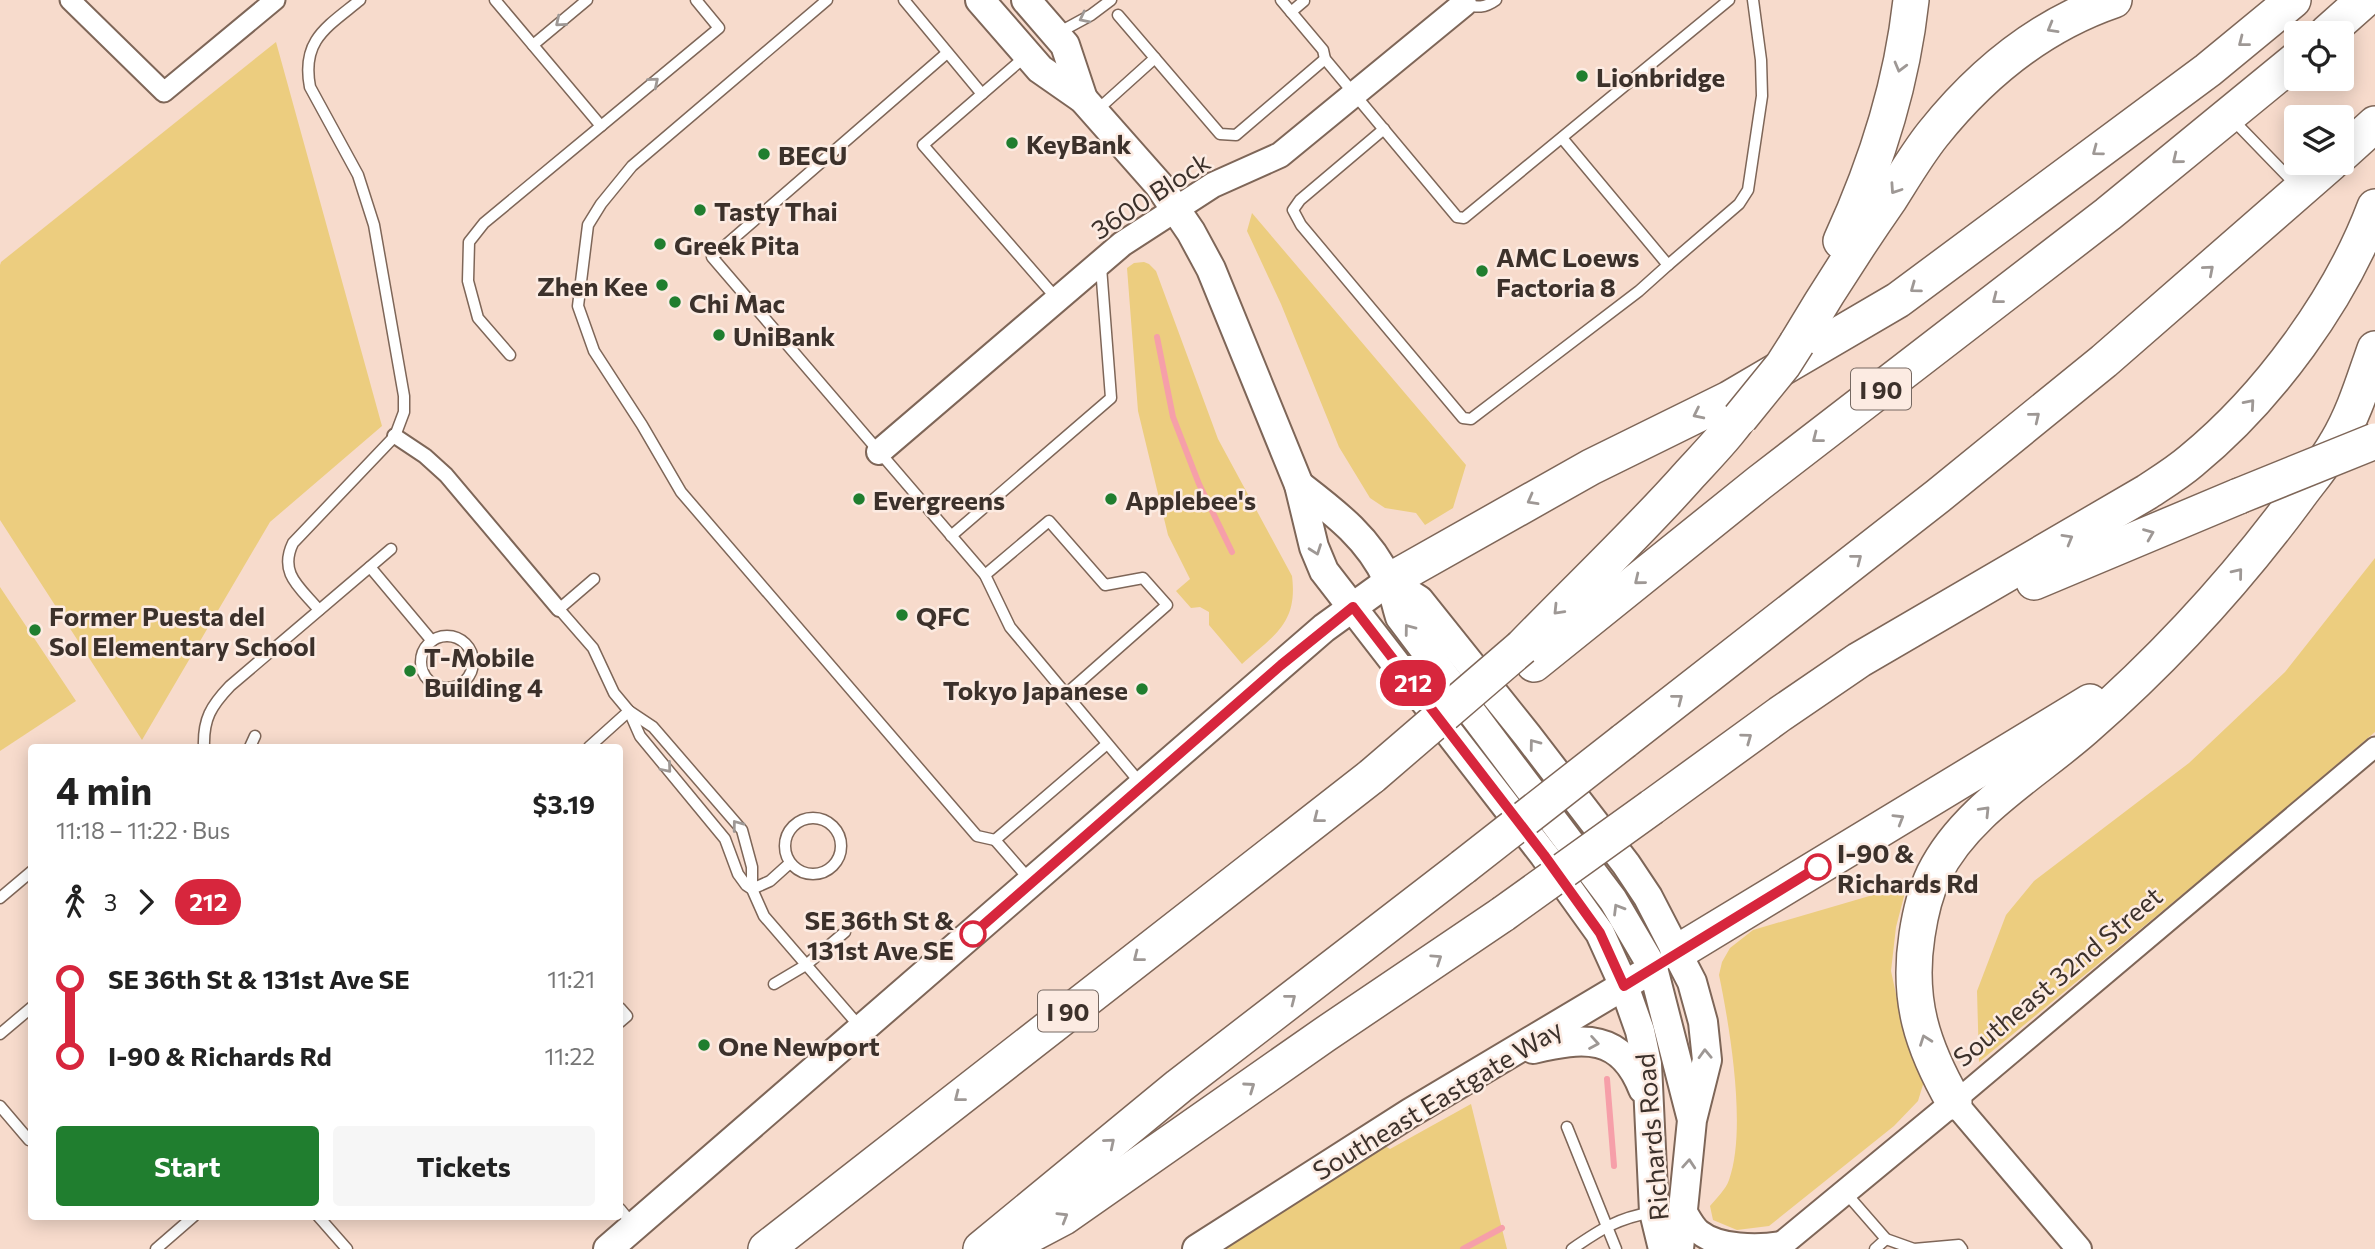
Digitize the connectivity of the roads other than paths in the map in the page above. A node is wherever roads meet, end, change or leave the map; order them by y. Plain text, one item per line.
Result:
1 (70, 0) edge
2 (275, 0) edge
3 (360, 0) edge
4 (495, 0) edge
5 (587, 0) edge
6 (696, 0) edge
7 (827, 0) edge
8 (904, 0) edge
9 (980, 0) edge
10 (1026, 0) edge
11 (1111, 0) edge
12 (1281, 0) edge
13 (1496, 0) edge
14 (1729, 0) edge
15 (1753, 0) edge
16 (1911, 0) edge
17 (2114, 0) edge
18 (2293, 0) edge
19 (2364, 0) edge
20 (1304, 1) edge
21 (1464, 2) edge
22 (254, 6) edge
23 (1291, 12) junction
24 (1118, 15) dead end
25 (2340, 21) edge
26 (1056, 34) junction
27 (533, 45) junction
28 (947, 53) junction
29 (1027, 55) junction
30 (1155, 58) junction
31 (1325, 59) junction
32 (2284, 70) edge
33 (982, 94) junction
34 (1355, 95) junction
35 (1089, 105) junction
36 (2229, 116) junction
37 (2375, 124) edge
38 (601, 126) junction
39 (1384, 130) junction
40 (1562, 138) junction
41 (2354, 143) edge
42 (2318, 175) edge
43 (2301, 190) junction
44 (2375, 207) edge
45 (1176, 208) junction
46 (1100, 262) junction
47 (1668, 265) junction
48 (1058, 299) junction
49 (1792, 339) junction
50 (2375, 349) edge
51 (510, 355) dead end
52 (395, 436) junction
53 (2375, 441) edge
54 (879, 452) junction
55 (1299, 485) junction
56 (951, 536) junction
57 (391, 549) dead end
58 (370, 567) junction
59 (985, 575) junction
60 (594, 579) dead end
61 (1389, 581) junction
62 (1353, 607) junction
63 (559, 608) junction
64 (319, 610) junction
65 (2193, 623) junction
66 (432, 641) junction
67 (1528, 655) junction
68 (1066, 694) junction
69 (629, 711) junction
70 (1780, 714) junction
71 (255, 736) dead end
72 (204, 744) edge
73 (251, 744) edge
74 (592, 744) edge
75 (1107, 744) junction
76 (2375, 747) edge
77 (1142, 785) junction
78 (995, 840) junction
79 (790, 863) junction
80 (28, 874) edge
81 (1032, 883) junction
82 (752, 890) junction
83 (0, 898) edge
84 (845, 932) dead end
85 (1665, 960) junction
86 (806, 965) junction
87 (774, 984) dead end
88 (1624, 986) junction
89 (28, 1010) edge
90 (863, 1030) junction
91 (0, 1034) edge
92 (1503, 1057) junction
93 (1954, 1102) junction
94 (0, 1106) edge
95 (1648, 1106) junction
96 (1567, 1127) dead end
97 (28, 1139) edge
98 (1845, 1192) junction
99 (1669, 1210) junction
100 (627, 1218) edge
101 (189, 1220) edge
102 (321, 1220) edge
103 (1608, 1225) junction
104 (1886, 1240) junction
105 (1779, 1247) edge
106 (156, 1249) edge
107 (346, 1249) edge
108 (608, 1249) edge
109 (766, 1249) edge
110 (981, 1249) edge
111 (1003, 1249) edge
112 (1197, 1249) edge
113 (1572, 1249) edge
114 (1616, 1249) edge
115 (1663, 1249) edge
116 (1679, 1249) edge
117 (1875, 1249) edge
118 (1962, 1249) edge
119 (2079, 1249) edge

1 - 22 street
2 - 22 street
3 - 52 lane
4 - 27 lane
5 -> 27 lane
38 -> 6 lane
7 - 78 lane
8 - 28 lane
9 - 29 main road
10 - 26 main road
11 -> 26 lane
12 - 23 lane
13 - 21 lane
14 - 40 lane
15 - 47 lane
16 -> 49 highway
17 -> 49 highway
18 -> 61 highway
19 - 25 highway
20 - 23 lane
21 - 34 street, 3600 Block
23 - 31 lane
24 - 30 lane
26 - 35 main road
27 - 38 lane
28 - 33 lane
28 - 54 lane
29 - 33 lane
29 - 35 main road
30 - 31 lane
30 - 35 lane
31 - 34 lane
32 - 36 highway, I 90
33 - 48 lane
34 - 39 lane
34 - 45 street, 3600 Block
35 - 45 main road, Richards Road
36 - 43 lane
36 -> 67 highway, I 90
37 - 41 highway
38 - 51 lane
39 - 40 lane
39 - 47 lane
40 - 47 lane
42 - 43 highway
110 -> 43 highway, bridge
70 -> 44 highway
45 - 46 street, 3600 Block
45 - 55 main road, Richards Road
46 - 48 street, 3600 Block
46 - 56 lane
48 - 54 street, 3600 Block
49 -> 67 highway, bridge
65 -> 50 highway
52 - 63 street
52 - 64 lane
70 -> 53 highway, bridge
54 - 56 lane
55 - 61 main road
55 -> 62 main road, Richards Road
56 - 59 lane
57 - 58 lane
58 - 64 lane
58 - 66 lane
59 - 68 lane
59 - 68 lane
60 - 63 lane
61 - 62 main road
85 -> 61 main road, Richards Road
62 - 77 main road
62 -> 88 main road, Richards Road
63 - 69 lane
64 - 72 lane
85 -> 65 highway
93 -> 65 highway
66 - 66 lane
67 -> 109 highway, I 90, bridge
68 - 75 lane
69 - 74 lane
69 -> 82 lane
82 -> 69 lane
111 -> 70 highway, bridge
71 - 73 lane
75 - 77 lane
75 - 78 lane
76 - 93 street, Southeast 32nd Street
77 - 81 main road
78 - 81 lane
79 - 79 lane
79 - 82 lane
80 - 83 lane
81 - 90 main road
82 - 86 lane
84 - 86 lane
85 - 88 main road, Southeast Eastgate Way
99 -> 85 main road, Richards Road
86 - 87 lane
86 - 90 lane
88 - 92 main road, Southeast Eastgate Way
88 - 95 main road, Richards Road
89 - 91 lane
90 - 100 main road
92 -> 95 main road
92 - 112 main road, Southeast Eastgate Way
93 - 98 street, Southeast 32nd Street
93 - 119 street
94 - 97 lane
95 - 99 main road, Richards Road
96 - 103 lane
98 - 104 lane
98 - 105 street, Southeast 32nd Street
99 - 103 lane
99 - 105 street
99 - 115 main road, Richards Road
99 - 116 main road, Richards Road
100 - 108 main road
101 - 106 lane
102 - 107 lane
103 - 113 lane
103 - 114 lane
104 - 117 lane
104 - 118 lane

